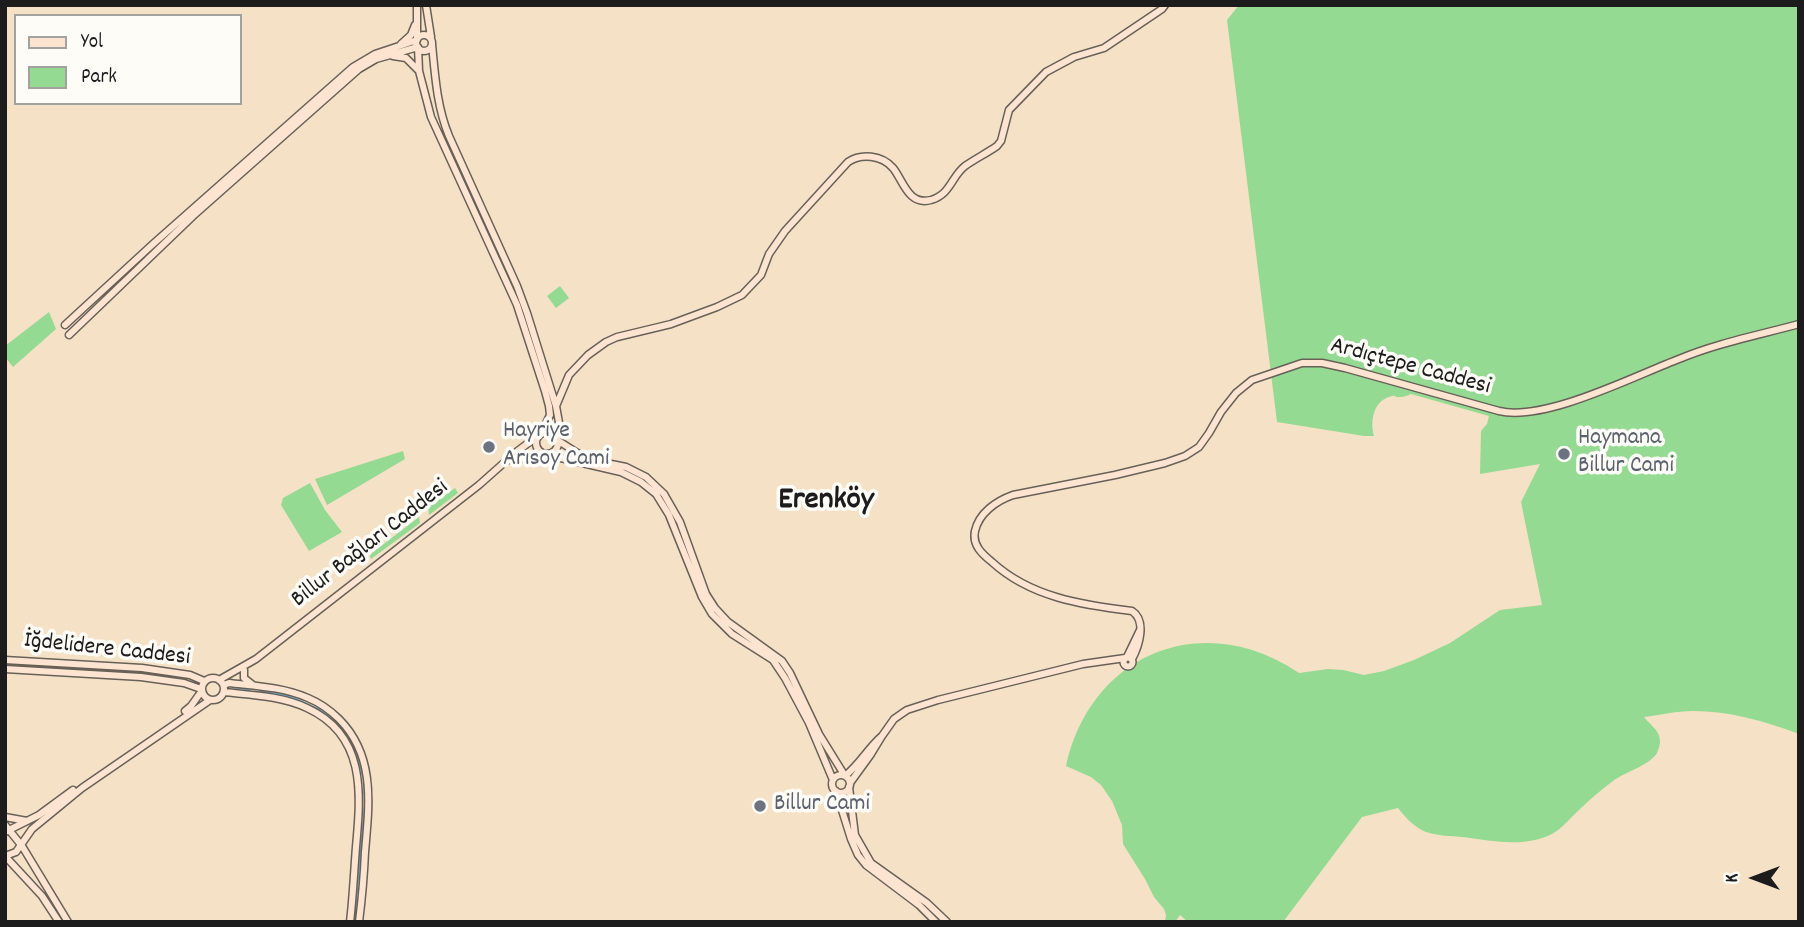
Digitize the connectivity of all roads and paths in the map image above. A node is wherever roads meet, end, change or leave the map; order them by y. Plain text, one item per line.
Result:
1 (426, 5) edge
2 (1165, 5) edge
3 (417, 9) edge
4 (432, 42) junction
5 (418, 43) junction
6 (397, 48) junction
7 (388, 55) junction
8 (419, 71) junction
9 (1799, 324) edge
10 (65, 325) dead end
11 (69, 335) dead end
12 (566, 380) junction
13 (548, 389) junction
14 (556, 406) junction
15 (540, 435) junction
16 (557, 438) junction
17 (547, 455) junction
18 (508, 460) junction
19 (256, 659) junction
20 (5, 660) edge
21 (5, 669) edge
22 (244, 670) junction
23 (204, 681) junction
24 (190, 684) junction
25 (222, 685) junction
26 (258, 686) junction
27 (201, 690) junction
28 (253, 695) junction
29 (210, 700) junction
30 (195, 702) junction
31 (171, 724) junction
32 (882, 736) junction
33 (845, 776) junction
34 (833, 780) junction
35 (850, 785) junction
36 (836, 791) junction
37 (5, 817) edge
38 (29, 821) junction
39 (7, 829) edge
40 (22, 846) junction
41 (5, 856) edge
42 (59, 922) edge
43 (68, 922) edge
44 (350, 922) edge
45 (359, 922) edge
46 (936, 922) edge
47 (947, 922) edge

1 - 4 street
2 - 12 street
3 - 5 street
3 - 6 street
4 - 5 street
4 - 5 street
4 - 13 street
5 - 6 street
5 - 7 street
5 - 8 street
6 - 10 street
7 - 8 street
7 - 11 street
8 - 13 street
9 - 32 street, Ardıçtepe Caddesi
12 - 13 street
12 - 14 street
13 - 14 street
13 - 15 street
14 - 16 street
15 - 16 street
15 - 17 street
15 - 18 street, Billur Bağları Caddesi
16 - 17 street
16 - 33 street
17 - 18 street
17 - 34 street
18 - 19 street, Billur Bağları Caddesi
19 - 22 street
19 - 25 street
20 - 23 street, İğdelidere Caddesi
21 - 24 street, İğdelidere Caddesi
22 - 25 street
22 - 26 street
23 - 25 street
23 - 27 street
24 - 27 street, İğdelidere Caddesi
24 - 30 street
25 - 26 street
25 - 28 street
25 - 29 street
26 - 28 street
26 - 45 street
27 - 29 street
27 - 30 street
28 - 44 street
29 - 31 street
30 - 31 street
31 - 38 street
31 - 40 street
32 - 33 street
32 - 35 street
33 - 34 street
33 - 35 street
34 - 36 street
35 - 36 street
35 - 47 street
36 - 46 street
37 - 38 street
38 - 39 street
39 - 40 street
40 - 41 street
40 - 43 street
41 - 42 street

